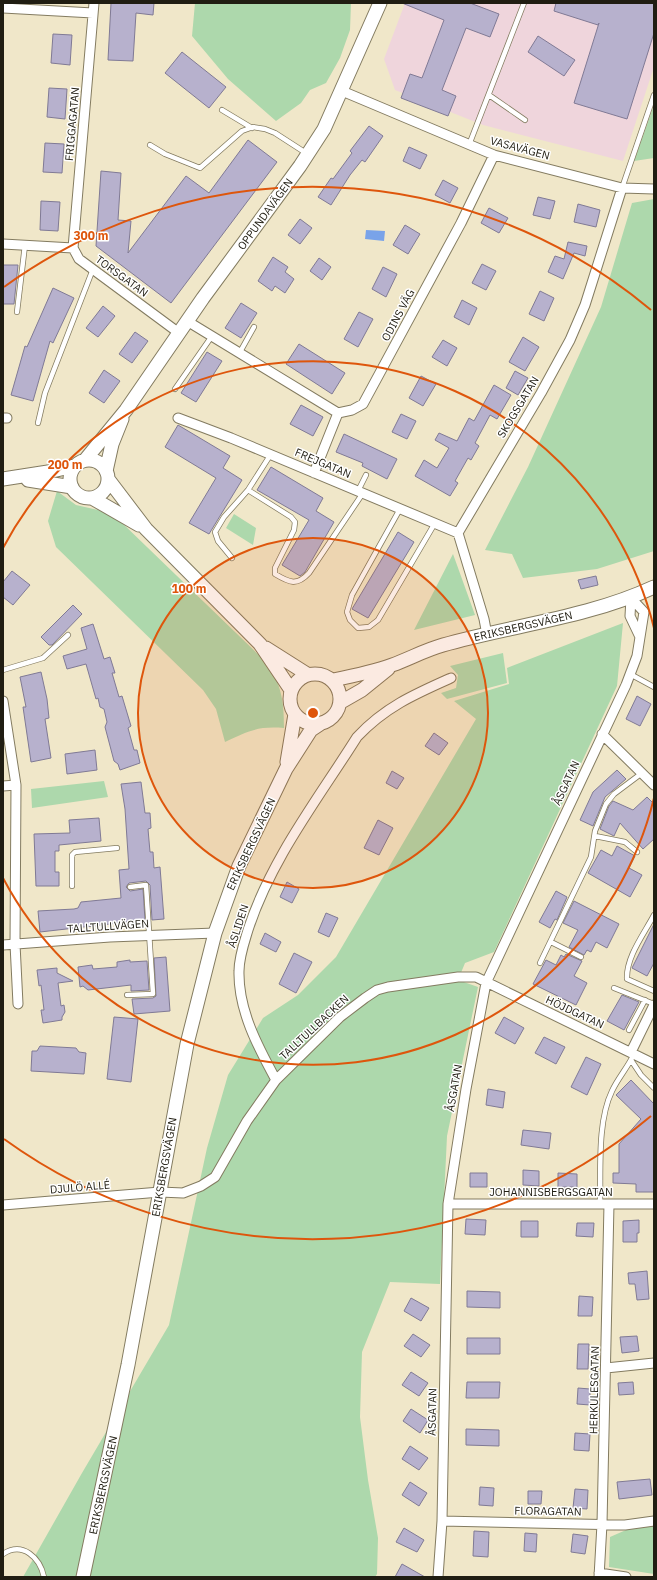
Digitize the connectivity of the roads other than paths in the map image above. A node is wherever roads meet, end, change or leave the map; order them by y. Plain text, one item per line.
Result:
1 (94, 3) edge
2 (380, 3) edge
3 (524, 3) edge
4 (3, 8) edge
5 (93, 13) junction
6 (342, 91) junction
7 (489, 95) junction
8 (654, 95) edge
9 (222, 110) dead end
10 (525, 120) dead end
11 (252, 128) junction
12 (150, 145) dead end
13 (470, 145) junction
14 (307, 154) junction
15 (494, 155) junction
16 (622, 188) junction
17 (654, 189) edge
18 (3, 244) edge
19 (25, 245) junction
20 (73, 248) junction
21 (93, 269) junction
22 (17, 312) dead end
23 (187, 321) junction
24 (254, 327) dead end
25 (179, 333) junction
26 (212, 336) junction
27 (240, 352) junction
28 (175, 389) dead end
29 (126, 410) junction
30 (338, 413) junction
31 (178, 418) dead end
32 (38, 423) dead end
33 (271, 454) junction
34 (79, 463) junction
35 (314, 473) junction
36 (107, 475) junction
37 (366, 475) dead end
38 (9, 479) edge
39 (72, 487) junction
40 (248, 490) junction
41 (361, 492) junction
42 (92, 498) junction
43 (400, 509) junction
44 (435, 523) junction
45 (146, 529) junction
46 (458, 533) junction
47 (232, 558) dead end
48 (654, 587) edge
49 (631, 598) junction
50 (68, 635) dead end
51 (487, 635) junction
52 (640, 637) junction
53 (260, 644) junction
54 (392, 665) junction
55 (3, 670) edge
56 (307, 674) junction
57 (630, 674) junction
58 (451, 678) dead end
59 (333, 680) junction
60 (654, 687) edge
61 (291, 690) junction
62 (3, 701) edge
63 (341, 702) junction
64 (295, 714) junction
65 (320, 724) junction
66 (602, 734) junction
67 (286, 769) junction
68 (642, 773) junction
69 (16, 785) junction
70 (654, 785) edge
71 (3, 786) edge
72 (595, 836) junction
73 (117, 848) dead end
74 (636, 852) dead end
75 (72, 886) dead end
76 (130, 887) dead end
77 (654, 915) edge
78 (215, 933) junction
79 (150, 935) junction
80 (551, 942) junction
81 (15, 944) junction
82 (3, 945) edge
83 (581, 958) dead end
84 (540, 963) dead end
85 (486, 983) junction
86 (614, 988) dead end
87 (654, 991) edge
88 (127, 995) dead end
89 (645, 1000) junction
90 (18, 1004) dead end
91 (654, 1004) edge
92 (651, 1018) edge
93 (629, 1030) dead end
94 (632, 1055) junction
95 (654, 1064) edge
96 (276, 1080) junction
97 (654, 1088) edge
98 (160, 1192) junction
99 (448, 1204) junction
100 (604, 1204) junction
101 (654, 1204) edge
102 (3, 1205) edge
103 (654, 1363) edge
104 (606, 1368) junction
105 (442, 1521) junction
106 (654, 1521) edge
107 (602, 1524) junction
108 (3, 1554) edge
109 (599, 1575) edge
110 (44, 1577) edge
111 (83, 1577) edge
112 (438, 1577) edge
113 (626, 1577) edge

1 - 5 street, FRIGGAGATAN
2 - 6 main road, OPPUNDAVÄGEN
3 - 7 lane
4 - 5 street
5 - 20 street, FRIGGAGATAN
6 - 13 street, VASAVÄGEN
6 - 14 main road, OPPUNDAVÄGEN
7 - 10 lane
7 - 13 lane
8 - 16 lane
9 - 11 lane
11 - 12 lane
11 - 14 lane
13 - 15 street, VASAVÄGEN
14 - 23 main road, OPPUNDAVÄGEN
15 - 16 street, VASAVÄGEN
15 - 30 street, ODINS VÄG
16 - 17 street, VASAVÄGEN
16 - 46 street, SKOGSGATAN
18 - 19 street
19 - 20 street
19 - 22 lane
20 - 21 street, TORSGATAN
21 - 25 street, TORSGATAN
21 - 32 lane
23 - 25 main road, OPPUNDAVÄGEN
23 - 26 street
24 - 27 lane
25 - 29 main road, OPPUNDAVÄGEN
26 - 27 street
26 - 28 lane
27 - 30 street
29 - 34 main road, OPPUNDAVÄGEN
29 - 36 main road, OPPUNDAVÄGEN
30 - 35 street
31 - 33 street, FREJGATAN
33 - 35 street, FREJGATAN
33 - 40 lane
34 - 36 main road
34 - 38 main road
34 - 39 main road
35 - 41 street, FREJGATAN
36 - 42 main road
36 - 45 main road
37 - 41 lane
38 - 39 main road
39 - 42 main road
40 - 41 lane
40 - 47 lane
41 - 43 street, FREJGATAN
42 - 45 main road
43 - 44 street, FREJGATAN
43 - 44 lane
44 - 46 street, FREJGATAN
45 - 53 main road
46 - 51 street
48 - 49 main road, ERIKSBERGSVÄGEN
49 - 51 main road, ERIKSBERGSVÄGEN
49 - 52 street
49 - 52 street, ÅSGATAN
50 - 55 lane
51 - 54 main road, ERIKSBERGSVÄGEN
52 - 57 street, ÅSGATAN
53 - 56 main road
53 - 61 main road
54 - 59 main road, ERIKSBERGSVÄGEN
54 - 63 main road, ERIKSBERGSVÄGEN
56 - 59 main road
56 - 61 main road
57 - 60 lane
57 - 66 street, ÅSGATAN
58 - 96 street, ÅSLIDEN
59 - 63 main road
61 - 64 main road
62 - 69 street
63 - 65 main road
64 - 65 main road
64 - 67 main road, ERIKSBERGSVÄGEN
65 - 67 main road, ERIKSBERGSVÄGEN
66 - 68 street
66 - 85 street, ÅSGATAN
67 - 78 main road, ERIKSBERGSVÄGEN
68 - 70 street
68 - 72 lane
69 - 71 street
69 - 81 street
72 - 74 lane
72 - 80 lane
73 - 75 lane
76 - 79 lane
77 - 87 lane
78 - 79 street, TALLTULLVÄGEN
78 - 98 main road, ERIKSBERGSVÄGEN
79 - 81 street, TALLTULLVÄGEN
79 - 88 lane
80 - 83 lane
80 - 84 lane
81 - 82 street, TALLTULLVÄGEN
81 - 90 street
85 - 94 street, HÖJDGATAN
85 - 96 street, TALLTULLBACKEN
85 - 99 street, ÅSGATAN
86 - 89 lane
89 - 91 lane
89 - 93 lane
91 - 92 street
92 - 94 street
94 - 95 street, HÖJDGATAN
94 - 97 lane
94 - 100 lane
96 - 98 street
98 - 102 street, DJULÖ ALLÉ
98 - 111 main road, ERIKSBERGSVÄGEN
99 - 100 street, JOHANNISBERGSGATAN
99 - 105 street, ÅSGATAN
100 - 101 street, JOHANNISBERGSGATAN
100 - 104 street, HERKULESGATAN
103 - 104 street
104 - 107 street, HERKULESGATAN
105 - 107 street, FLORAGATAN
105 - 112 street, ÅSGATAN
106 - 107 street, FLORAGATAN
107 - 109 street, HERKULESGATAN
108 - 110 lane
109 - 113 street

